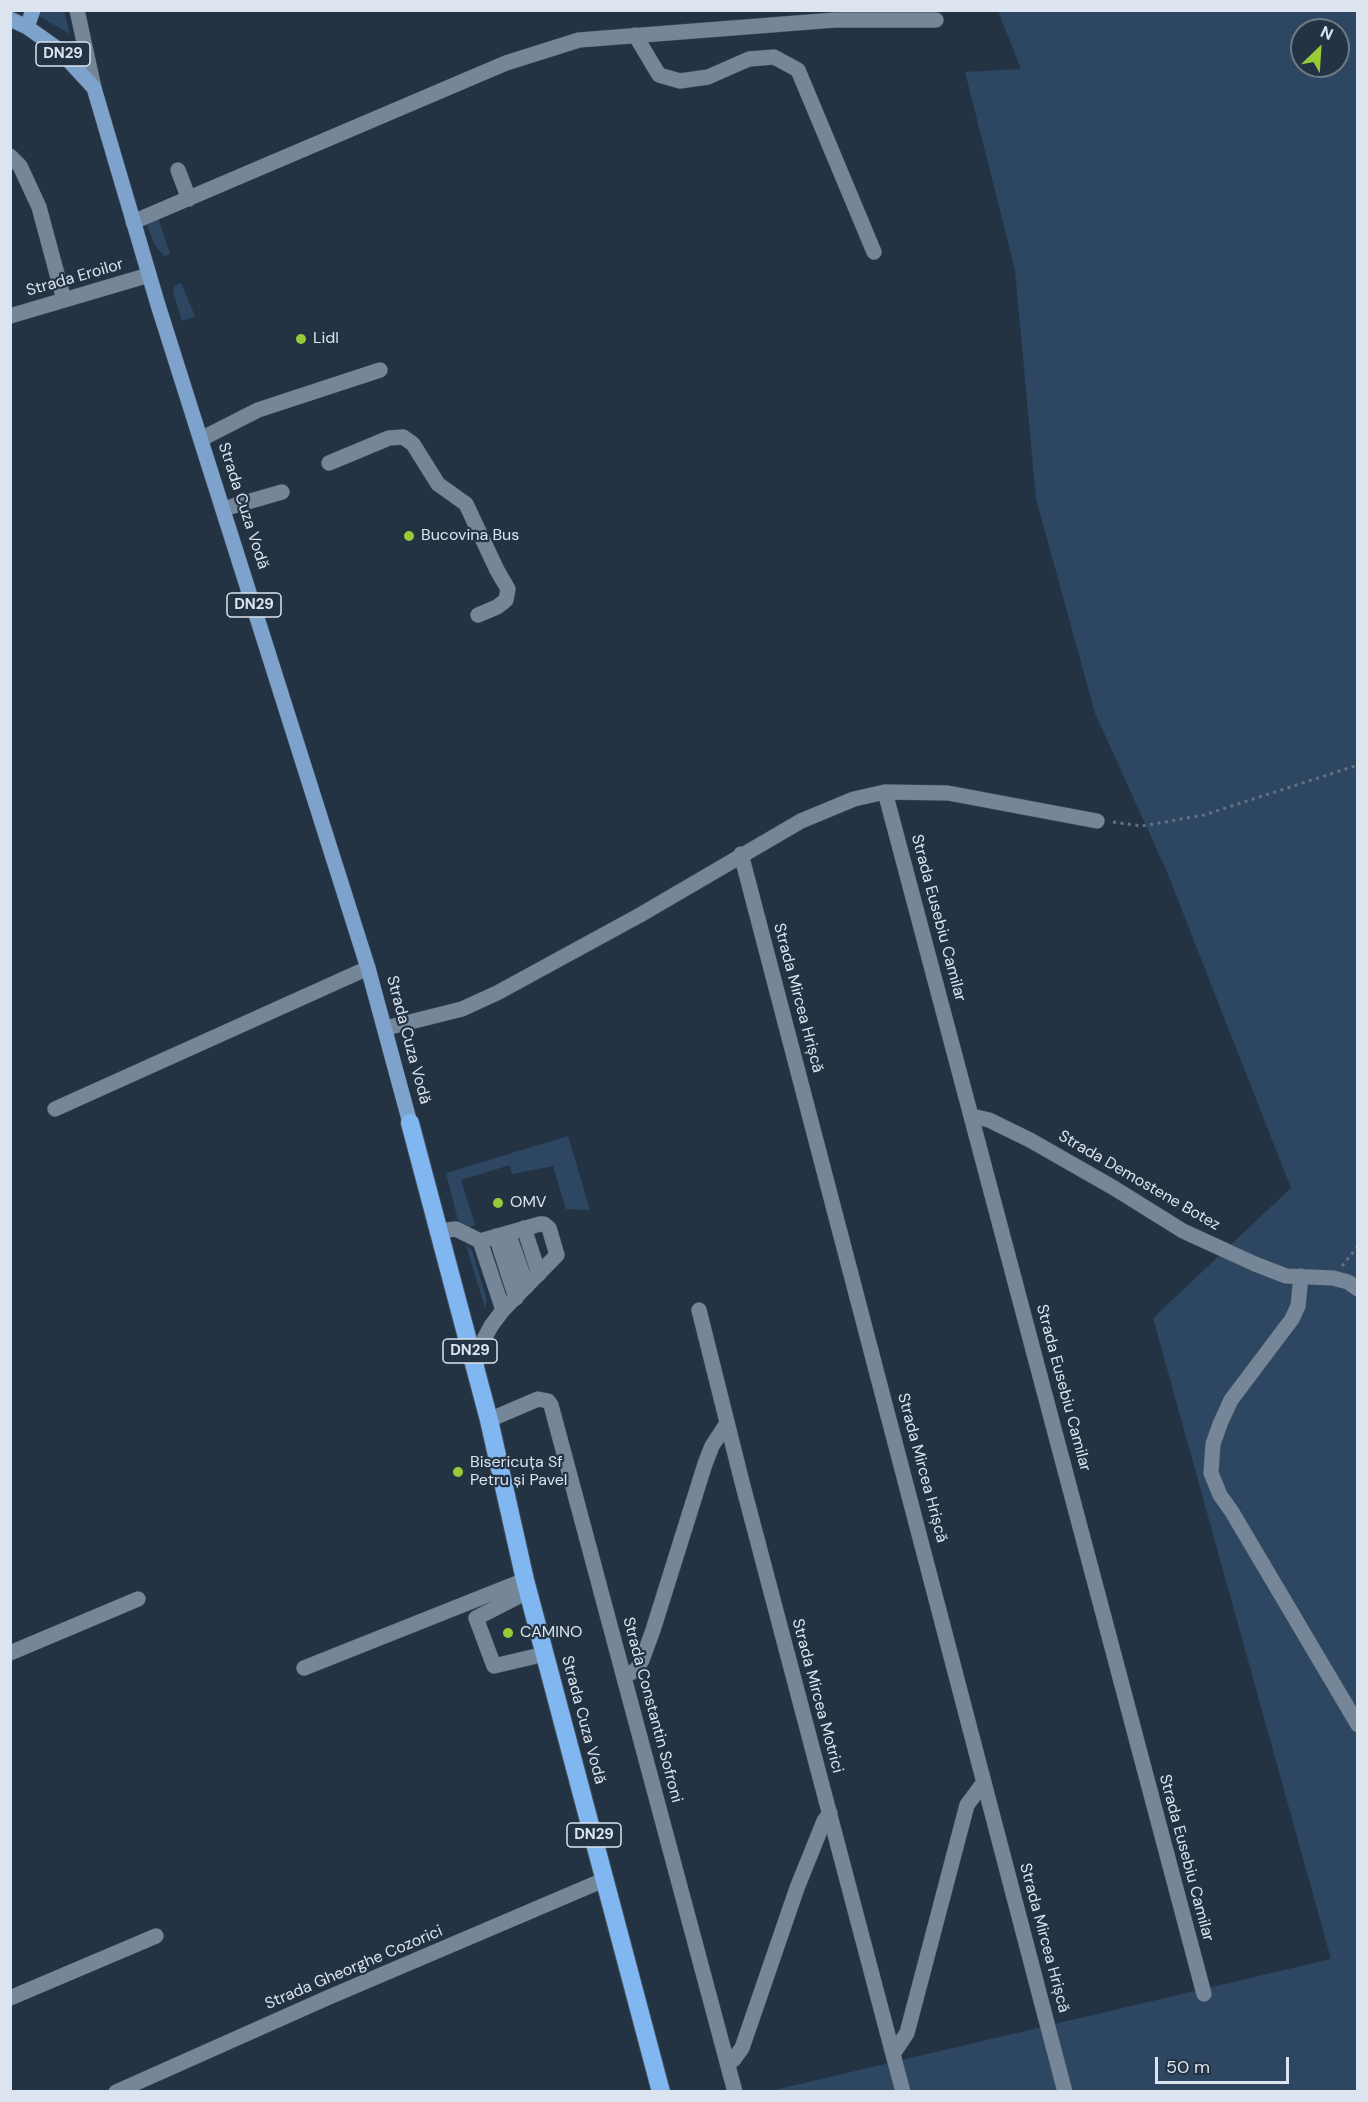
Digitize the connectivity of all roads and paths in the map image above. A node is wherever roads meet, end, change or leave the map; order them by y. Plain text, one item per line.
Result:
1 (33, 10) edge
2 (76, 10) edge
3 (10, 19) edge
4 (936, 20) dead end
5 (27, 27) junction
6 (635, 35) junction
7 (94, 88) junction
8 (10, 156) edge
9 (178, 170) dead end
10 (189, 199) junction
11 (133, 222) junction
12 (874, 252) dead end
13 (149, 275) junction
14 (64, 300) junction
15 (10, 316) edge
16 (380, 370) dead end
17 (201, 440) junction
18 (329, 463) dead end
19 (282, 492) dead end
20 (223, 509) junction
21 (478, 615) dead end
22 (1358, 765) edge
23 (885, 792) junction
24 (1097, 820) joint
25 (741, 854) junction
26 (369, 968) junction
27 (386, 1028) junction
28 (55, 1110) dead end
29 (972, 1116) junction
30 (410, 1123) joint
31 (524, 1228) junction
32 (437, 1231) junction
33 (502, 1234) junction
34 (480, 1241) junction
35 (1358, 1245) edge
36 (539, 1274) junction
37 (1301, 1276) junction
38 (1333, 1278) junction
39 (527, 1286) junction
40 (1358, 1289) edge
41 (516, 1298) junction
42 (503, 1310) junction
43 (699, 1310) dead end
44 (475, 1369) junction
45 (489, 1420) junction
46 (727, 1423) junction
47 (527, 1586) junction
48 (138, 1599) dead end
49 (10, 1653) edge
50 (545, 1654) junction
51 (304, 1668) dead end
52 (625, 1676) junction
53 (1358, 1725) edge
54 (984, 1782) junction
55 (830, 1813) junction
56 (606, 1879) junction
57 (156, 1936) dead end
58 (1204, 1994) dead end
59 (10, 1998) edge
60 (893, 2054) junction
61 (728, 2064) junction
62 (116, 2091) edge
63 (661, 2091) edge
64 (735, 2091) edge
65 (903, 2091) edge
66 (1065, 2091) edge

1 - 5 main road
2 - 7 street, Strada Cuza Vodă
3 - 5 main road, DN29
4 - 6 street
5 - 7 main road, DN29
6 - 10 street
6 - 12 street
7 - 11 main road, Strada Cuza Vodă / DN29
8 - 14 street
9 - 10 street
10 - 11 street
11 - 13 main road, Strada Cuza Vodă / DN29
13 - 14 street, Strada Eroilor
13 - 17 main road, Strada Cuza Vodă / DN29
14 - 15 street, Strada Eroilor
16 - 17 street
17 - 20 main road, Strada Cuza Vodă / DN29
18 - 21 street
19 - 20 street
20 - 26 main road, Strada Cuza Vodă / DN29
22 - 24 path
23 - 24 street
23 - 25 street
23 - 29 street, Strada Eusebiu Camilar
25 - 27 street
25 - 54 street, Strada Mircea Hrișcă
26 - 27 main road, Strada Cuza Vodă / DN29
26 - 28 street
27 - 30 main road, Strada Cuza Vodă / DN29
29 - 37 street, Strada Demostene Botez
29 - 58 street, Strada Eusebiu Camilar
30 - 32 highway, Strada Cuza Vodă / DN29
31 - 33 street
31 - 36 street
31 - 36 street
32 - 34 street
32 - 44 highway, Strada Cuza Vodă / DN29
33 - 34 street
33 - 39 street
33 - 41 street
34 - 42 street
35 - 38 path
36 - 39 street
37 - 38 street, Strada Demostene Botez
37 - 53 street
38 - 40 street, Strada Demostene Botez
39 - 41 street
41 - 42 street
42 - 44 street
43 - 46 street, Strada Mircea Motrici
44 - 45 highway, Strada Cuza Vodă / DN29
45 - 47 highway, Strada Cuza Vodă / DN29
45 - 52 street, Strada Constantin Sofroni
46 - 52 street
46 - 55 street, Strada Mircea Motrici
47 - 50 highway, Strada Cuza Vodă / DN29
47 - 50 street
47 - 51 street
48 - 49 street
50 - 56 highway, Strada Cuza Vodă / DN29
52 - 61 street, Strada Constantin Sofroni
54 - 60 street
54 - 66 street, Strada Mircea Hrișcă
55 - 60 street, Strada Mircea Motrici
55 - 61 street
56 - 62 street, Strada Gheorghe Cozorici
56 - 63 highway, Strada Cuza Vodă / DN29
57 - 59 street
60 - 65 street, Strada Mircea Motrici
61 - 64 street, Strada Constantin Sofroni

